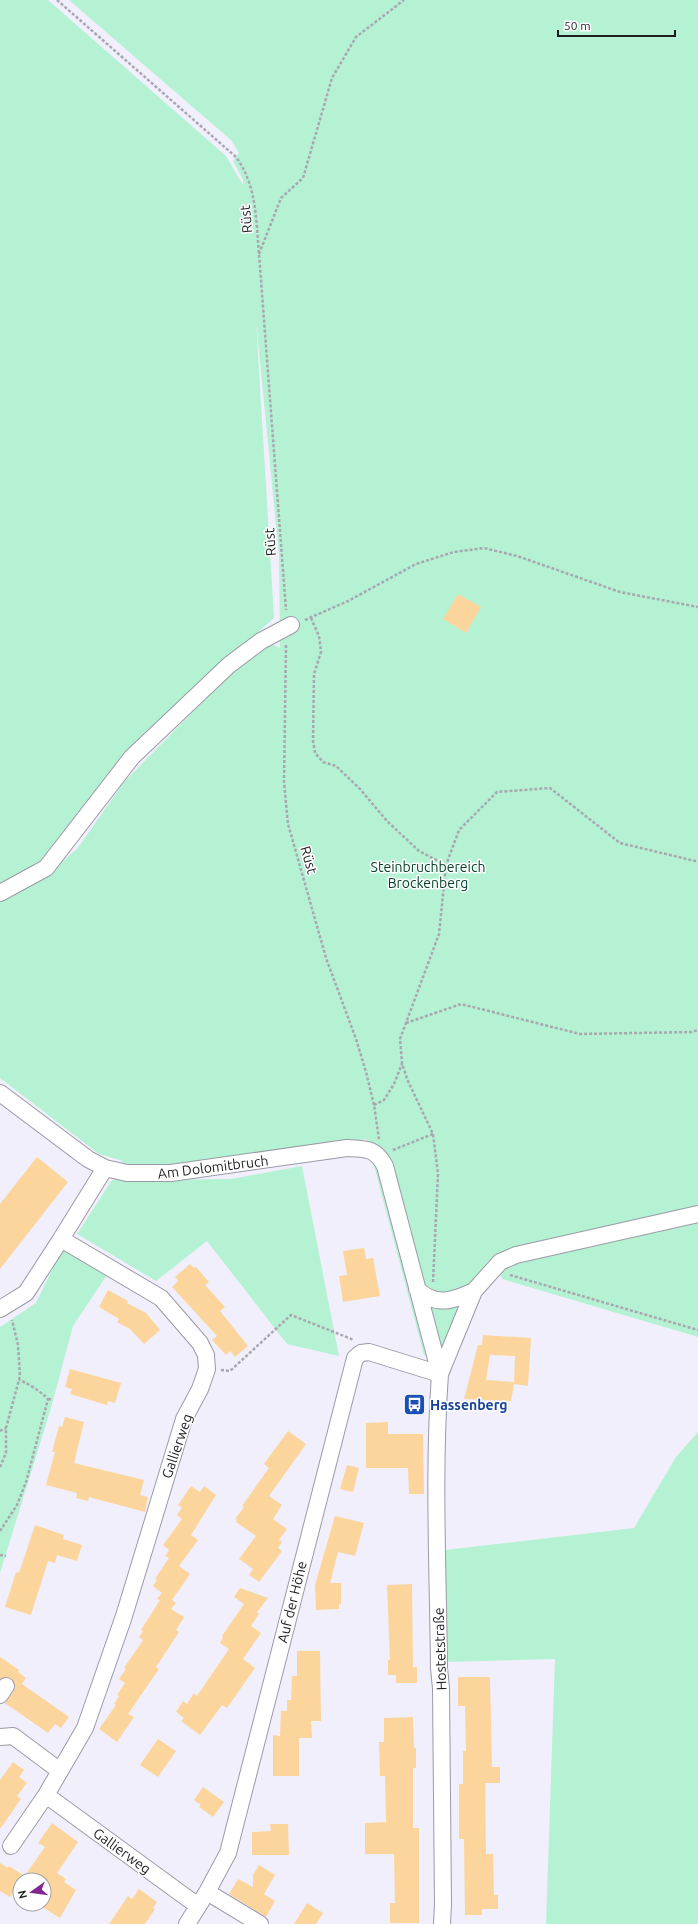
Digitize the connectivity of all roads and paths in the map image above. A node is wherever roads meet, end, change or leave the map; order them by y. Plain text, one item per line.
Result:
1 (57, 0) edge
2 (404, 0) edge
3 (259, 254) junction
4 (698, 607) edge
5 (311, 618) junction
6 (289, 626) junction
7 (698, 860) edge
8 (446, 865) junction
9 (0, 893) edge
10 (406, 1023) junction
11 (698, 1030) edge
12 (402, 1063) junction
13 (0, 1093) edge
14 (374, 1105) junction
15 (433, 1134) junction
16 (379, 1155) junction
17 (105, 1168) junction
18 (698, 1214) edge
19 (60, 1239) junction
20 (492, 1271) junction
21 (417, 1290) junction
22 (474, 1291) junction
23 (433, 1301) junction
24 (3, 1307) edge
25 (698, 1330) edge
26 (361, 1353) junction
27 (207, 1369) junction
28 (440, 1374) junction
29 (19, 1380) junction
30 (48, 1399) junction
31 (53, 1400) dead end
32 (6, 1428) junction
33 (0, 1431) edge
34 (0, 1467) edge
35 (0, 1531) edge
36 (0, 1555) edge
37 (6, 1556) dead end
38 (0, 1727) edge
39 (7, 1737) edge
40 (60, 1771) junction
41 (46, 1795) junction
42 (11, 1846) dead end
43 (207, 1892) junction
44 (198, 1906) junction
45 (187, 1924) edge
46 (260, 1924) edge
47 (442, 1924) edge

1 - 3 path, Rüst
2 - 3 path
3 - 6 path, Rüst
4 - 5 path
5 - 6 path
5 - 8 path
6 - 9 street
6 - 14 path, Rüst
7 - 8 path
8 - 10 path
10 - 11 path
10 - 12 path
12 - 14 path
12 - 15 path
13 - 17 street, Am Dolomitbruch
14 - 16 path, Rüst
15 - 16 path
15 - 23 path
16 - 17 street, Am Dolomitbruch
16 - 21 street, Hostetstraße
17 - 19 street
18 - 20 street
19 - 24 street
19 - 27 street
20 - 22 street
20 - 25 path
21 - 23 street
21 - 28 street, Hostetstraße
22 - 23 street
22 - 28 street, Hostetstraße
24 - 29 path
26 - 27 path
26 - 28 street
26 - 43 street, Auf der Höhe
27 - 40 street, Gallierweg
28 - 47 street, Hostetstraße
29 - 30 path
29 - 32 path
30 - 31 path
30 - 35 path
32 - 33 path
32 - 34 path
36 - 37 path
38 - 39 street
39 - 40 street
40 - 41 street, Gallierweg
41 - 42 street, Gallierweg
41 - 44 street, Gallierweg
43 - 44 street, Auf der Höhe
43 - 46 street
44 - 45 street, Auf der Höhe

